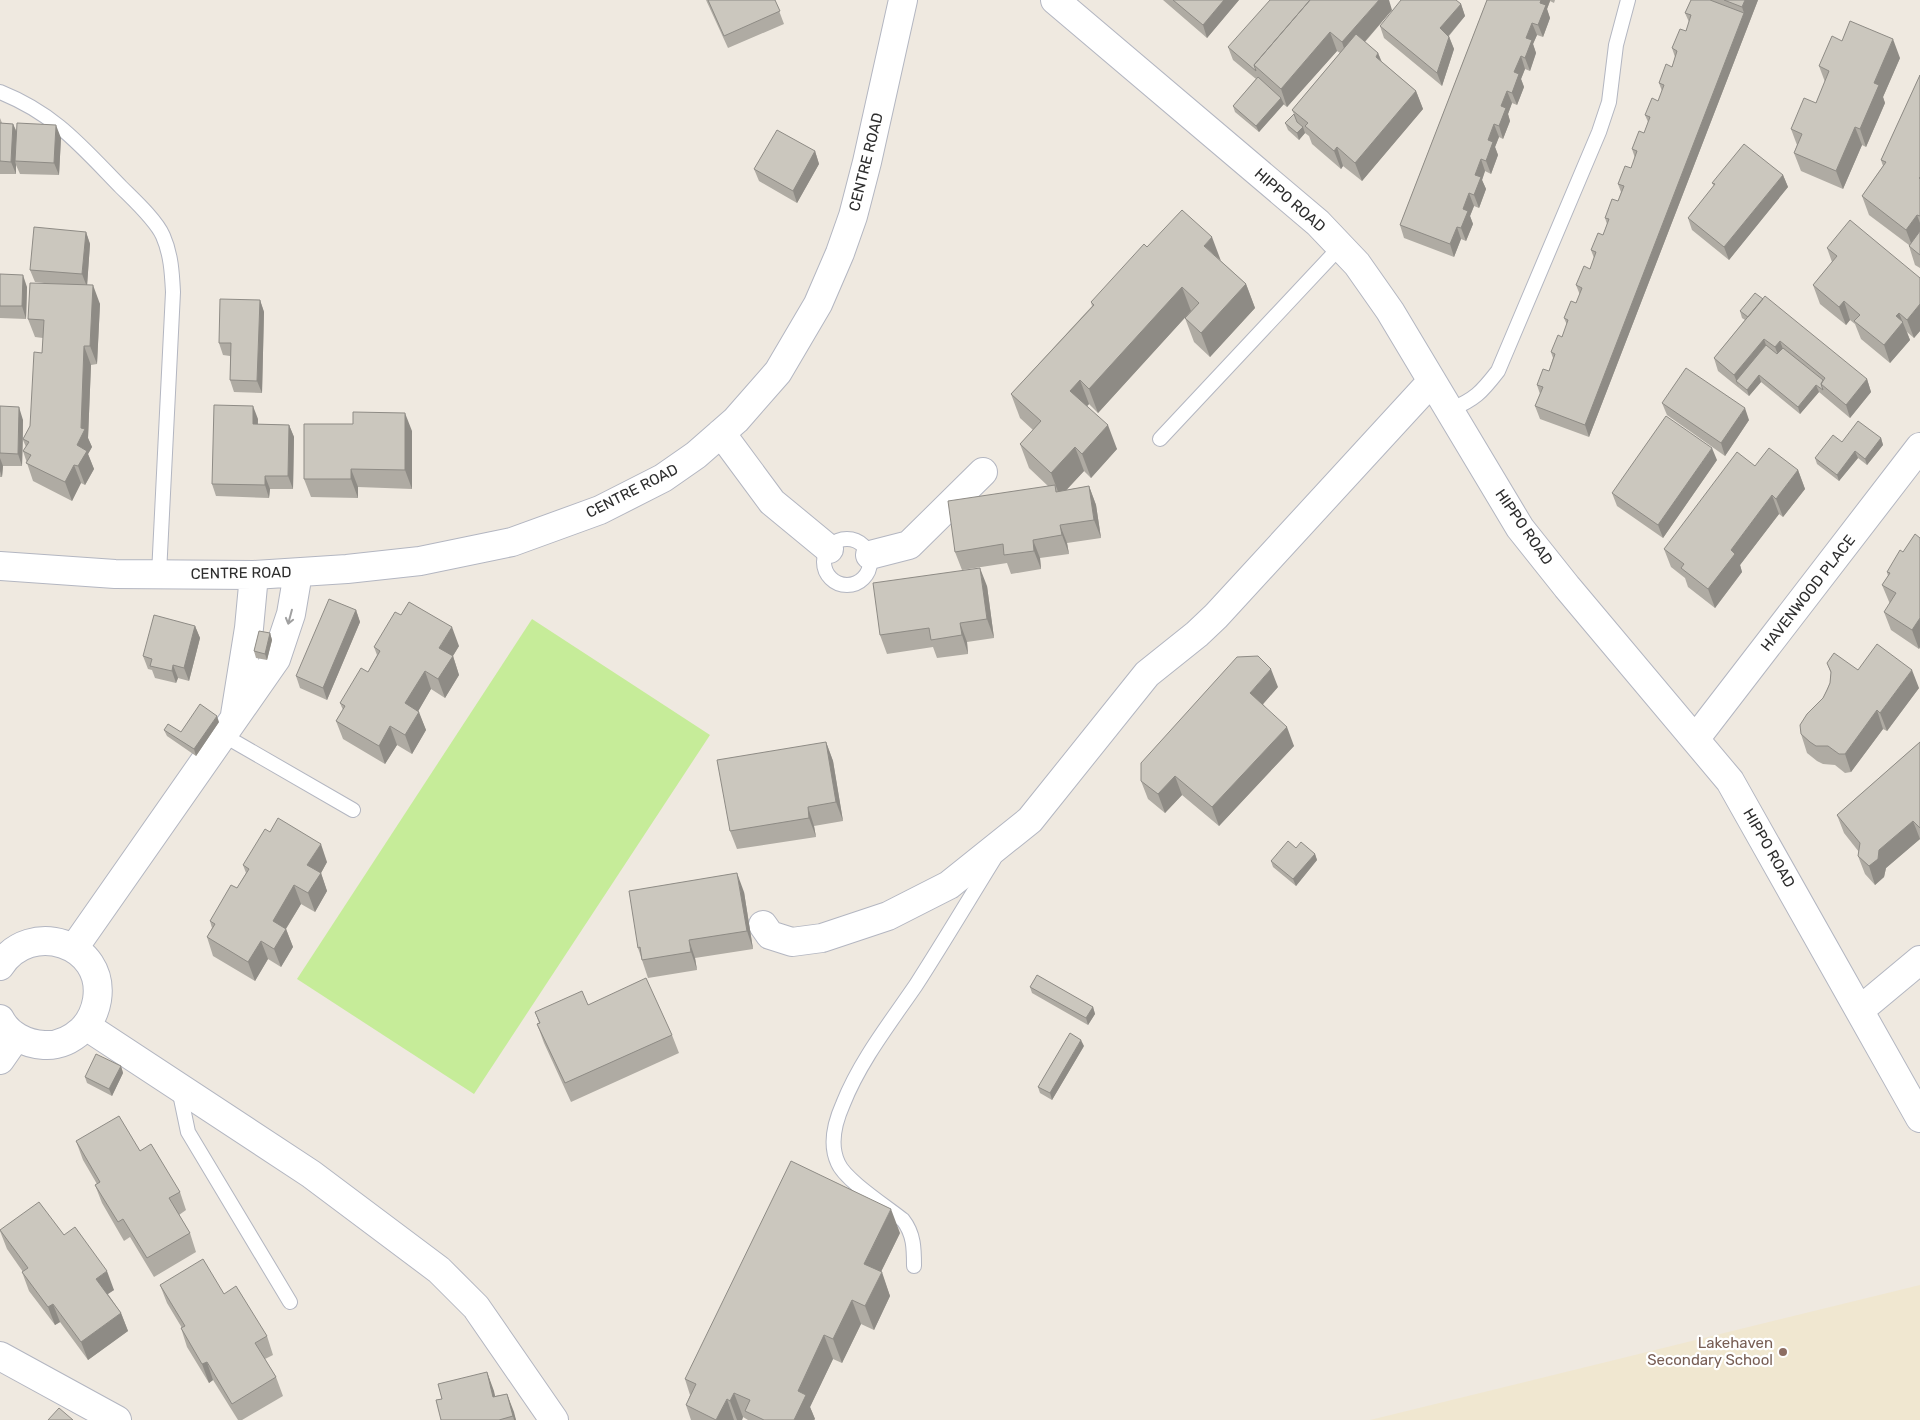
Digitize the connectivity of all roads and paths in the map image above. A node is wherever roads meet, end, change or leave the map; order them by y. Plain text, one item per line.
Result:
1 (903, 0) edge
2 (1054, 0) edge
3 (1628, 0) edge
4 (0, 92) edge
5 (1340, 247) junction
6 (1432, 381) junction
7 (1450, 410) junction
8 (722, 433) junction
9 (1160, 439) dead end
10 (1920, 447) edge
11 (982, 472) dead end
12 (828, 549) junction
13 (870, 555) junction
14 (0, 566) edge
15 (298, 573) junction
16 (159, 574) junction
17 (254, 575) junction
18 (228, 728) junction
19 (1696, 738) junction
20 (353, 810) dead end
21 (1004, 841) junction
22 (763, 925) dead end
23 (74, 948) junction
24 (1920, 960) edge
25 (0, 966) edge
26 (1860, 1010) junction
27 (86, 1026) junction
28 (8, 1028) edge
29 (0, 1060) edge
30 (178, 1086) junction
31 (1920, 1118) edge
32 (914, 1266) dead end
33 (290, 1302) dead end
34 (0, 1356) edge
35 (117, 1420) edge
36 (554, 1420) edge

1 - 8 street, CENTRE ROAD
2 - 5 street, HIPPO ROAD
3 - 7 lane
4 - 16 lane
5 - 6 street, HIPPO ROAD
5 - 9 lane
6 - 7 street, HIPPO ROAD
6 - 21 street
7 - 19 street, HIPPO ROAD
8 - 12 street
8 - 15 street, CENTRE ROAD
10 - 19 street, HAVENWOOD PLACE
11 - 13 street
12 - 13 lane
12 - 13 lane
14 - 16 street, CENTRE ROAD
15 - 17 street, CENTRE ROAD
15 -> 18 street
16 - 17 street, CENTRE ROAD
17 - 18 street
18 - 20 lane
18 - 23 street
19 - 26 street, HIPPO ROAD
21 - 22 street
21 - 32 lane
23 - 25 street
23 - 27 street
24 - 26 street
26 - 31 street, HIPPO ROAD
27 - 28 street
27 - 30 street
28 - 29 street
30 - 33 lane
30 - 36 street
34 - 35 street

